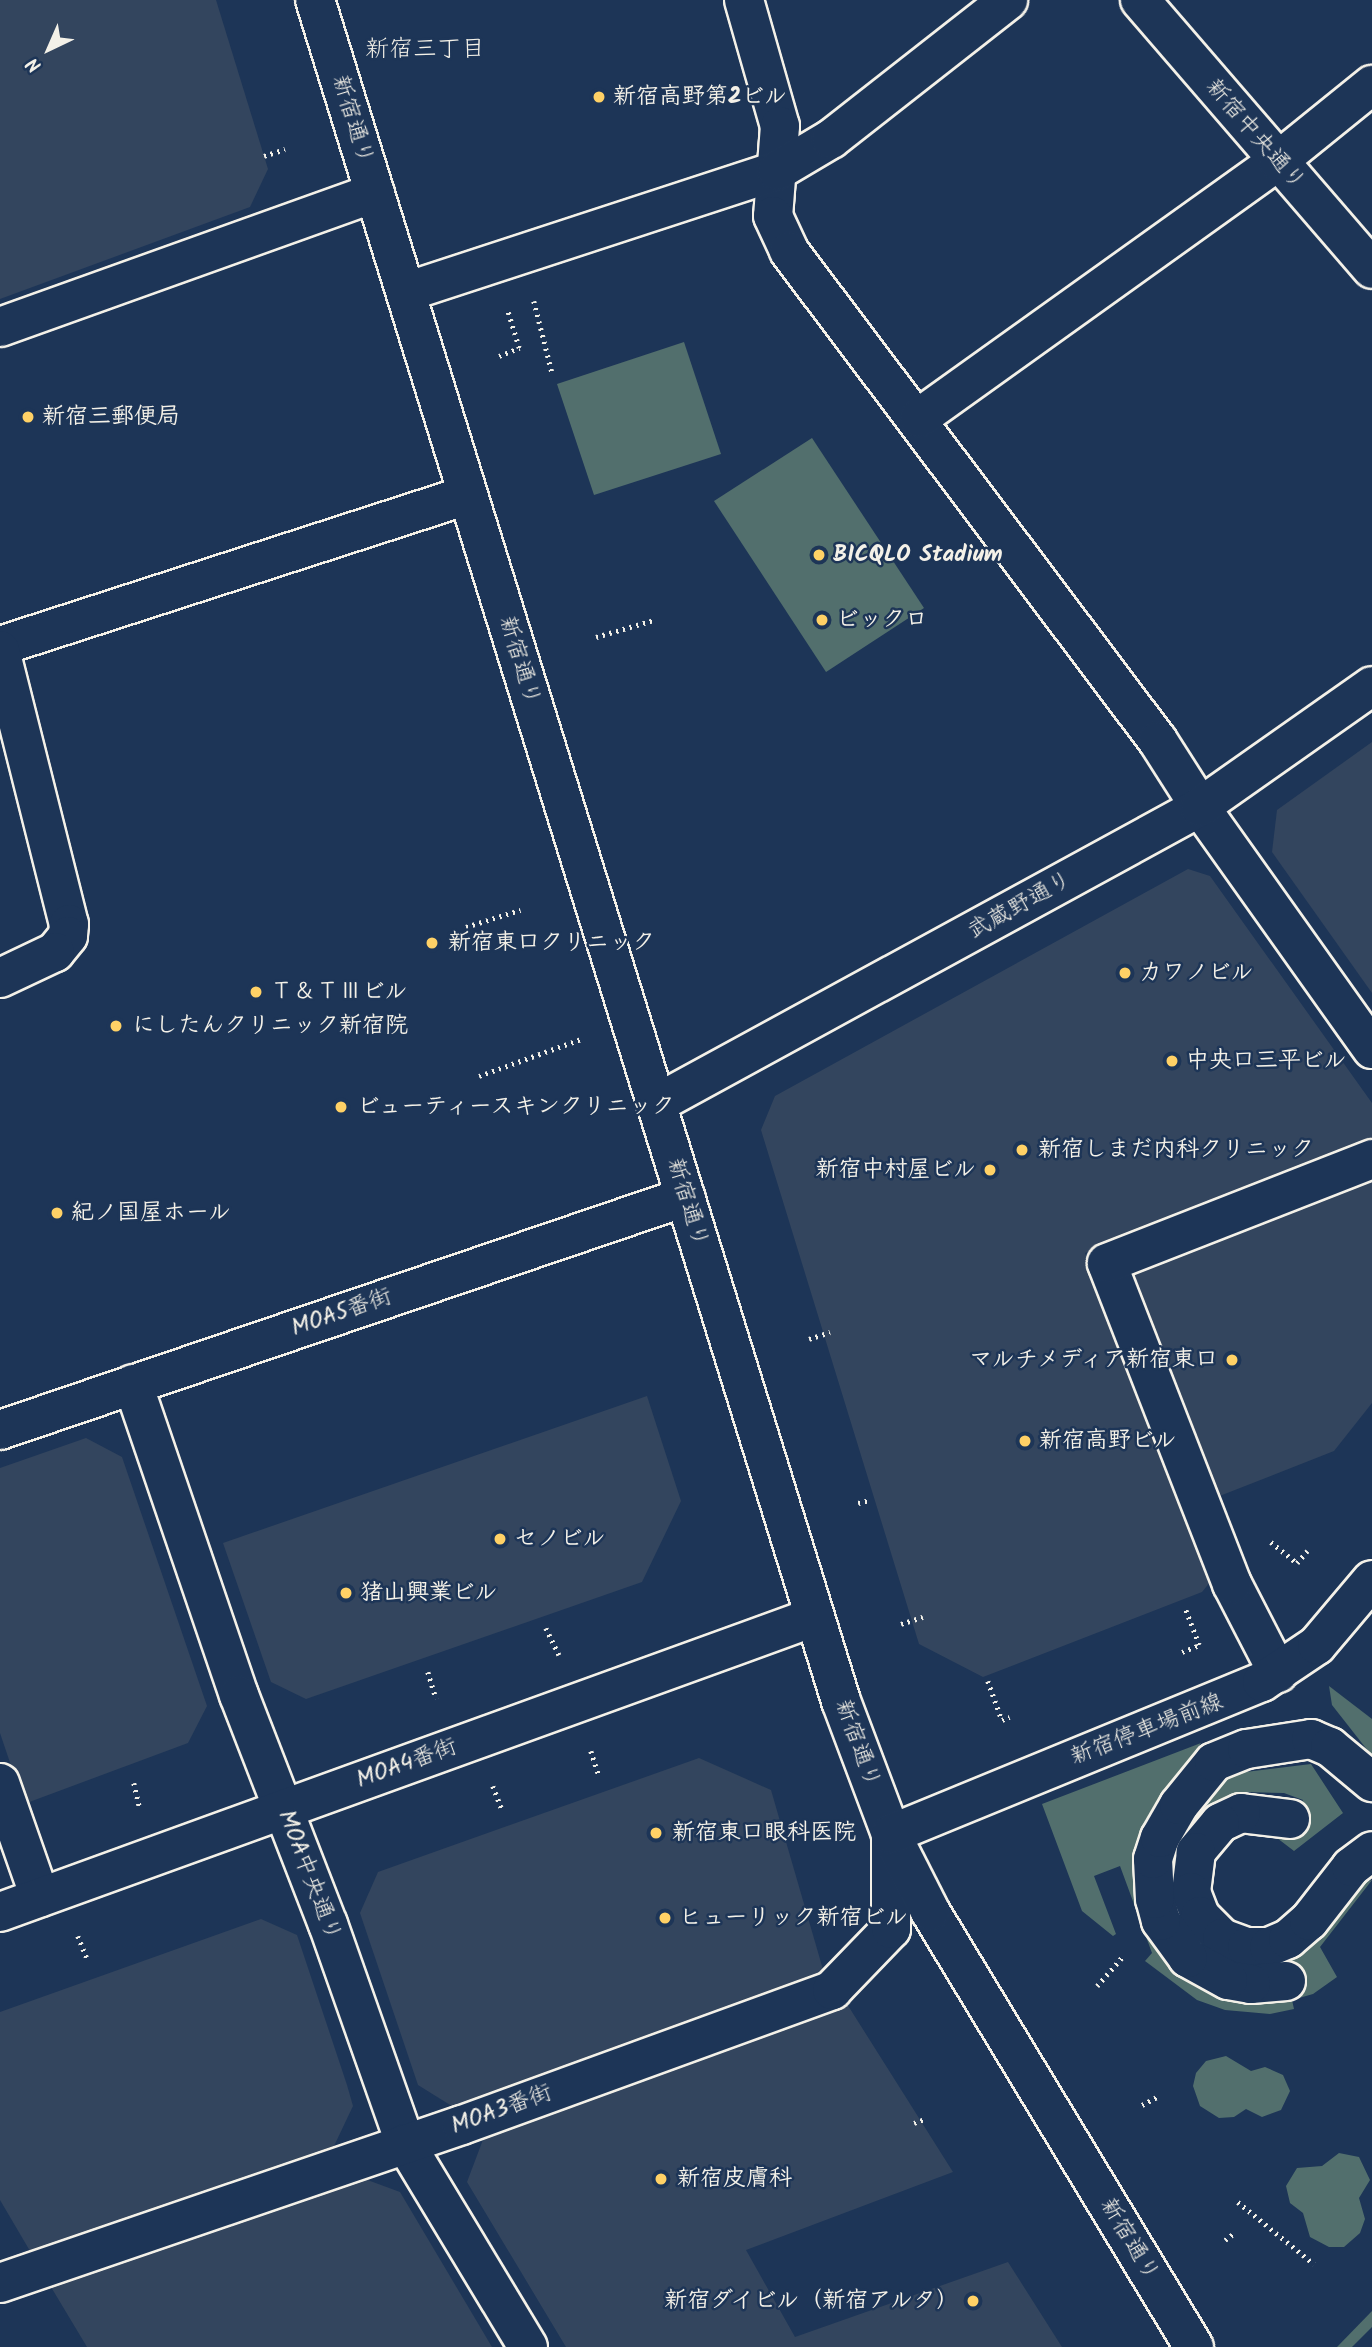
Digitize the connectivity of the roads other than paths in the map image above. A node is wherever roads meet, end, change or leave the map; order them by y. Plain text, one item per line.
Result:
1 (315, 0) edge
2 (744, 0) edge
3 (1008, 0) edge
4 (1140, 0) edge
5 (1372, 85) edge
6 (1278, 161) junction
7 (777, 172) junction
8 (375, 193) junction
9 (1372, 269) edge
10 (406, 292) junction
11 (0, 327) edge
12 (919, 418) junction
13 (468, 495) junction
14 (0, 648) edge
15 (1372, 686) edge
16 (1200, 807) junction
17 (0, 978) edge
18 (1372, 1049) edge
19 (656, 1104) junction
20 (1372, 1159) edge
21 (685, 1197) junction
22 (133, 1384) junction
23 (0, 1430) edge
24 (1372, 1580) edge
25 (814, 1616) junction
26 (1278, 1672) junction
27 (1372, 1782) edge
28 (0, 1783) edge
29 (284, 1809) junction
30 (1290, 1819) dead end
31 (891, 1834) junction
32 (1372, 1851) edge
33 (40, 1897) junction
34 (0, 1912) edge
35 (1286, 1981) dead end
36 (405, 2143) junction
37 (0, 2283) edge
38 (528, 2347) edge
39 (1194, 2347) edge

1 - 8 street, 新宿通り
2 - 7 street
3 - 7 street
4 - 6 street, 新宿中央通り
5 - 6 street
6 - 9 street, 新宿中央通り
6 - 12 street
7 - 10 street
7 - 12 street
8 - 10 street, 新宿通り
8 - 11 street
10 - 13 street, 新宿通り
12 - 16 street
13 - 14 street
13 - 19 street, 新宿通り
14 - 17 street
15 - 16 street, 武蔵野通り
16 - 18 street
16 - 19 street, 武蔵野通り
19 - 21 street, 新宿通り
20 - 26 street
21 - 22 street, MOA5番街
21 - 25 street, 新宿通り
22 - 23 street, MOA5番街
22 - 29 street, MOA中央通り
24 - 26 street, 新宿停車場前線
25 - 29 street, MOA4番街
25 - 31 street, 新宿通り
26 - 31 street, 新宿停車場前線
27 - 35 street
28 - 33 street
29 - 33 street, MOA4番街
29 - 36 street, MOA中央通り
30 - 32 street
31 - 36 street, MOA3番街
31 - 39 street, 新宿通り
33 - 34 street, MOA4番街
36 - 37 street, MOA3番街
36 - 38 street, MOA中央通り

